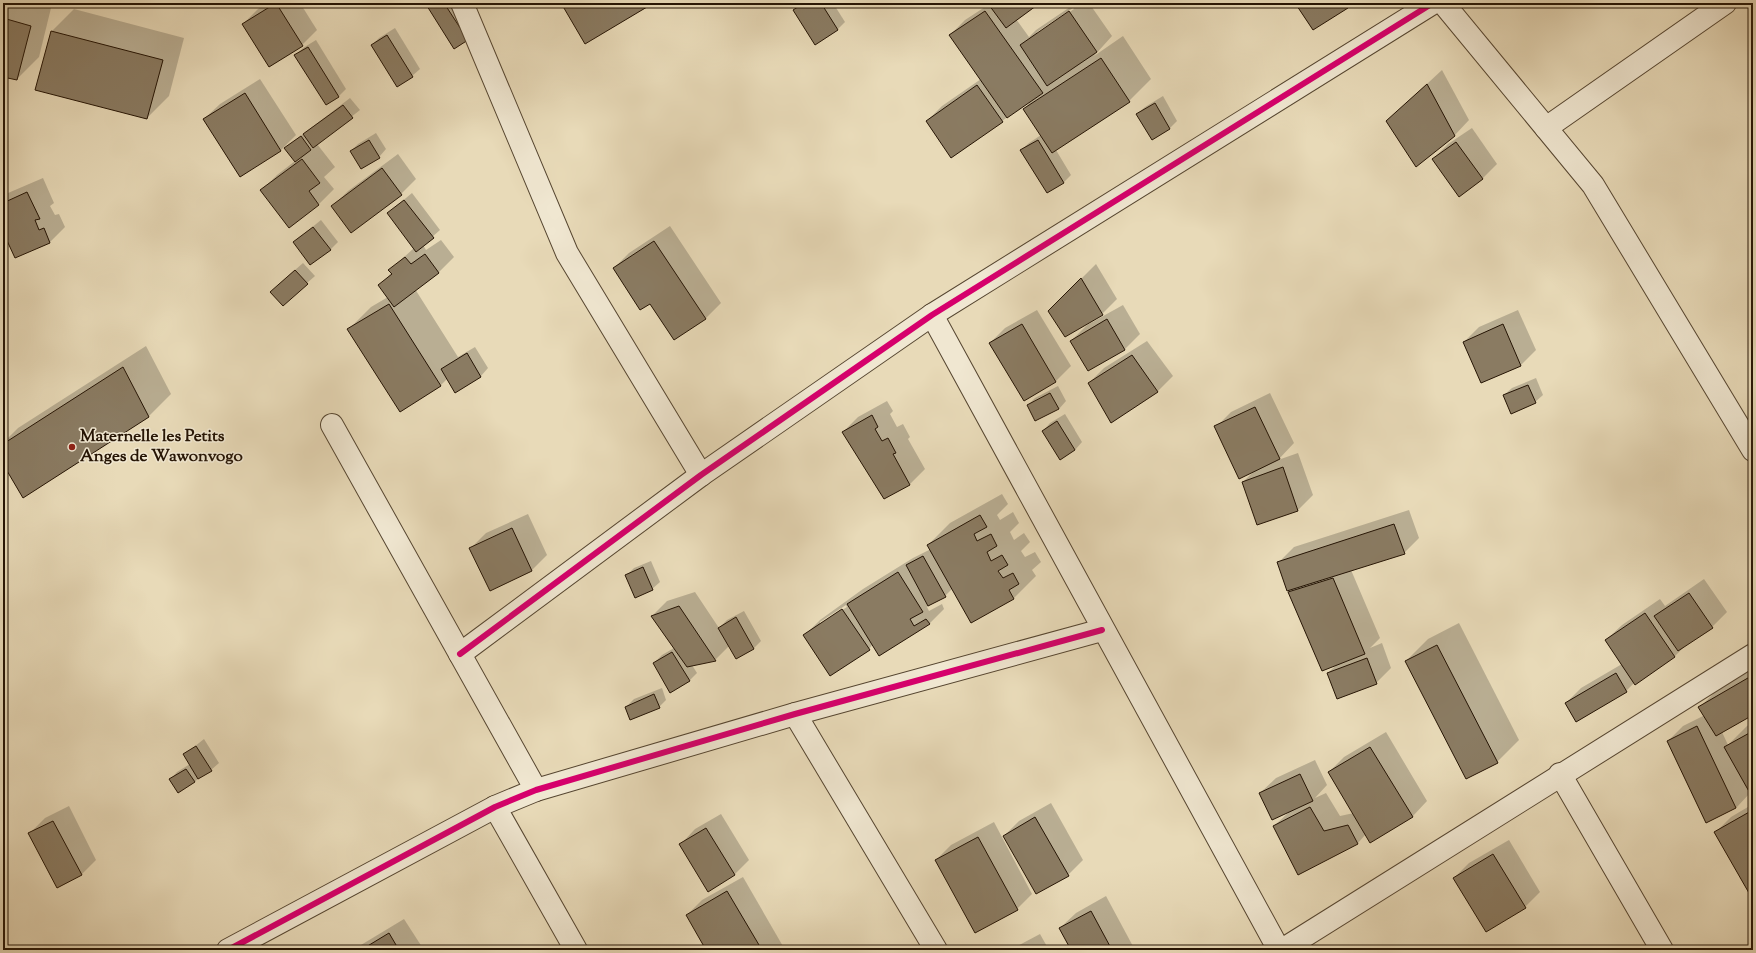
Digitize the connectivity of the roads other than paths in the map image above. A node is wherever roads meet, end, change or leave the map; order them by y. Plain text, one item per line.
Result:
1 (462, 3) edge
2 (1433, 3) edge
3 (1443, 3) edge
4 (1725, 3) edge
5 (1546, 128) junction
6 (932, 315) junction
7 (332, 425) dead end
8 (1753, 450) edge
9 (701, 476) junction
10 (1102, 630) junction
11 (460, 654) junction
12 (1753, 655) edge
13 (795, 714) junction
14 (1560, 774) junction
15 (536, 790) junction
16 (495, 807) junction
17 (228, 950) edge
18 (576, 950) edge
19 (936, 950) edge
20 (1279, 950) edge
21 (1282, 950) edge
22 (1662, 950) edge

1 - 9 street
2 - 6 street
3 - 5 street
4 - 5 street
5 - 8 street
6 - 9 street
6 - 10 street
7 - 11 street
9 - 11 street
10 - 13 street
10 - 20 street
11 - 15 street
12 - 14 street
13 - 15 street
13 - 19 street
14 - 21 street
14 - 22 street
15 - 16 street
16 - 17 street
16 - 18 street

